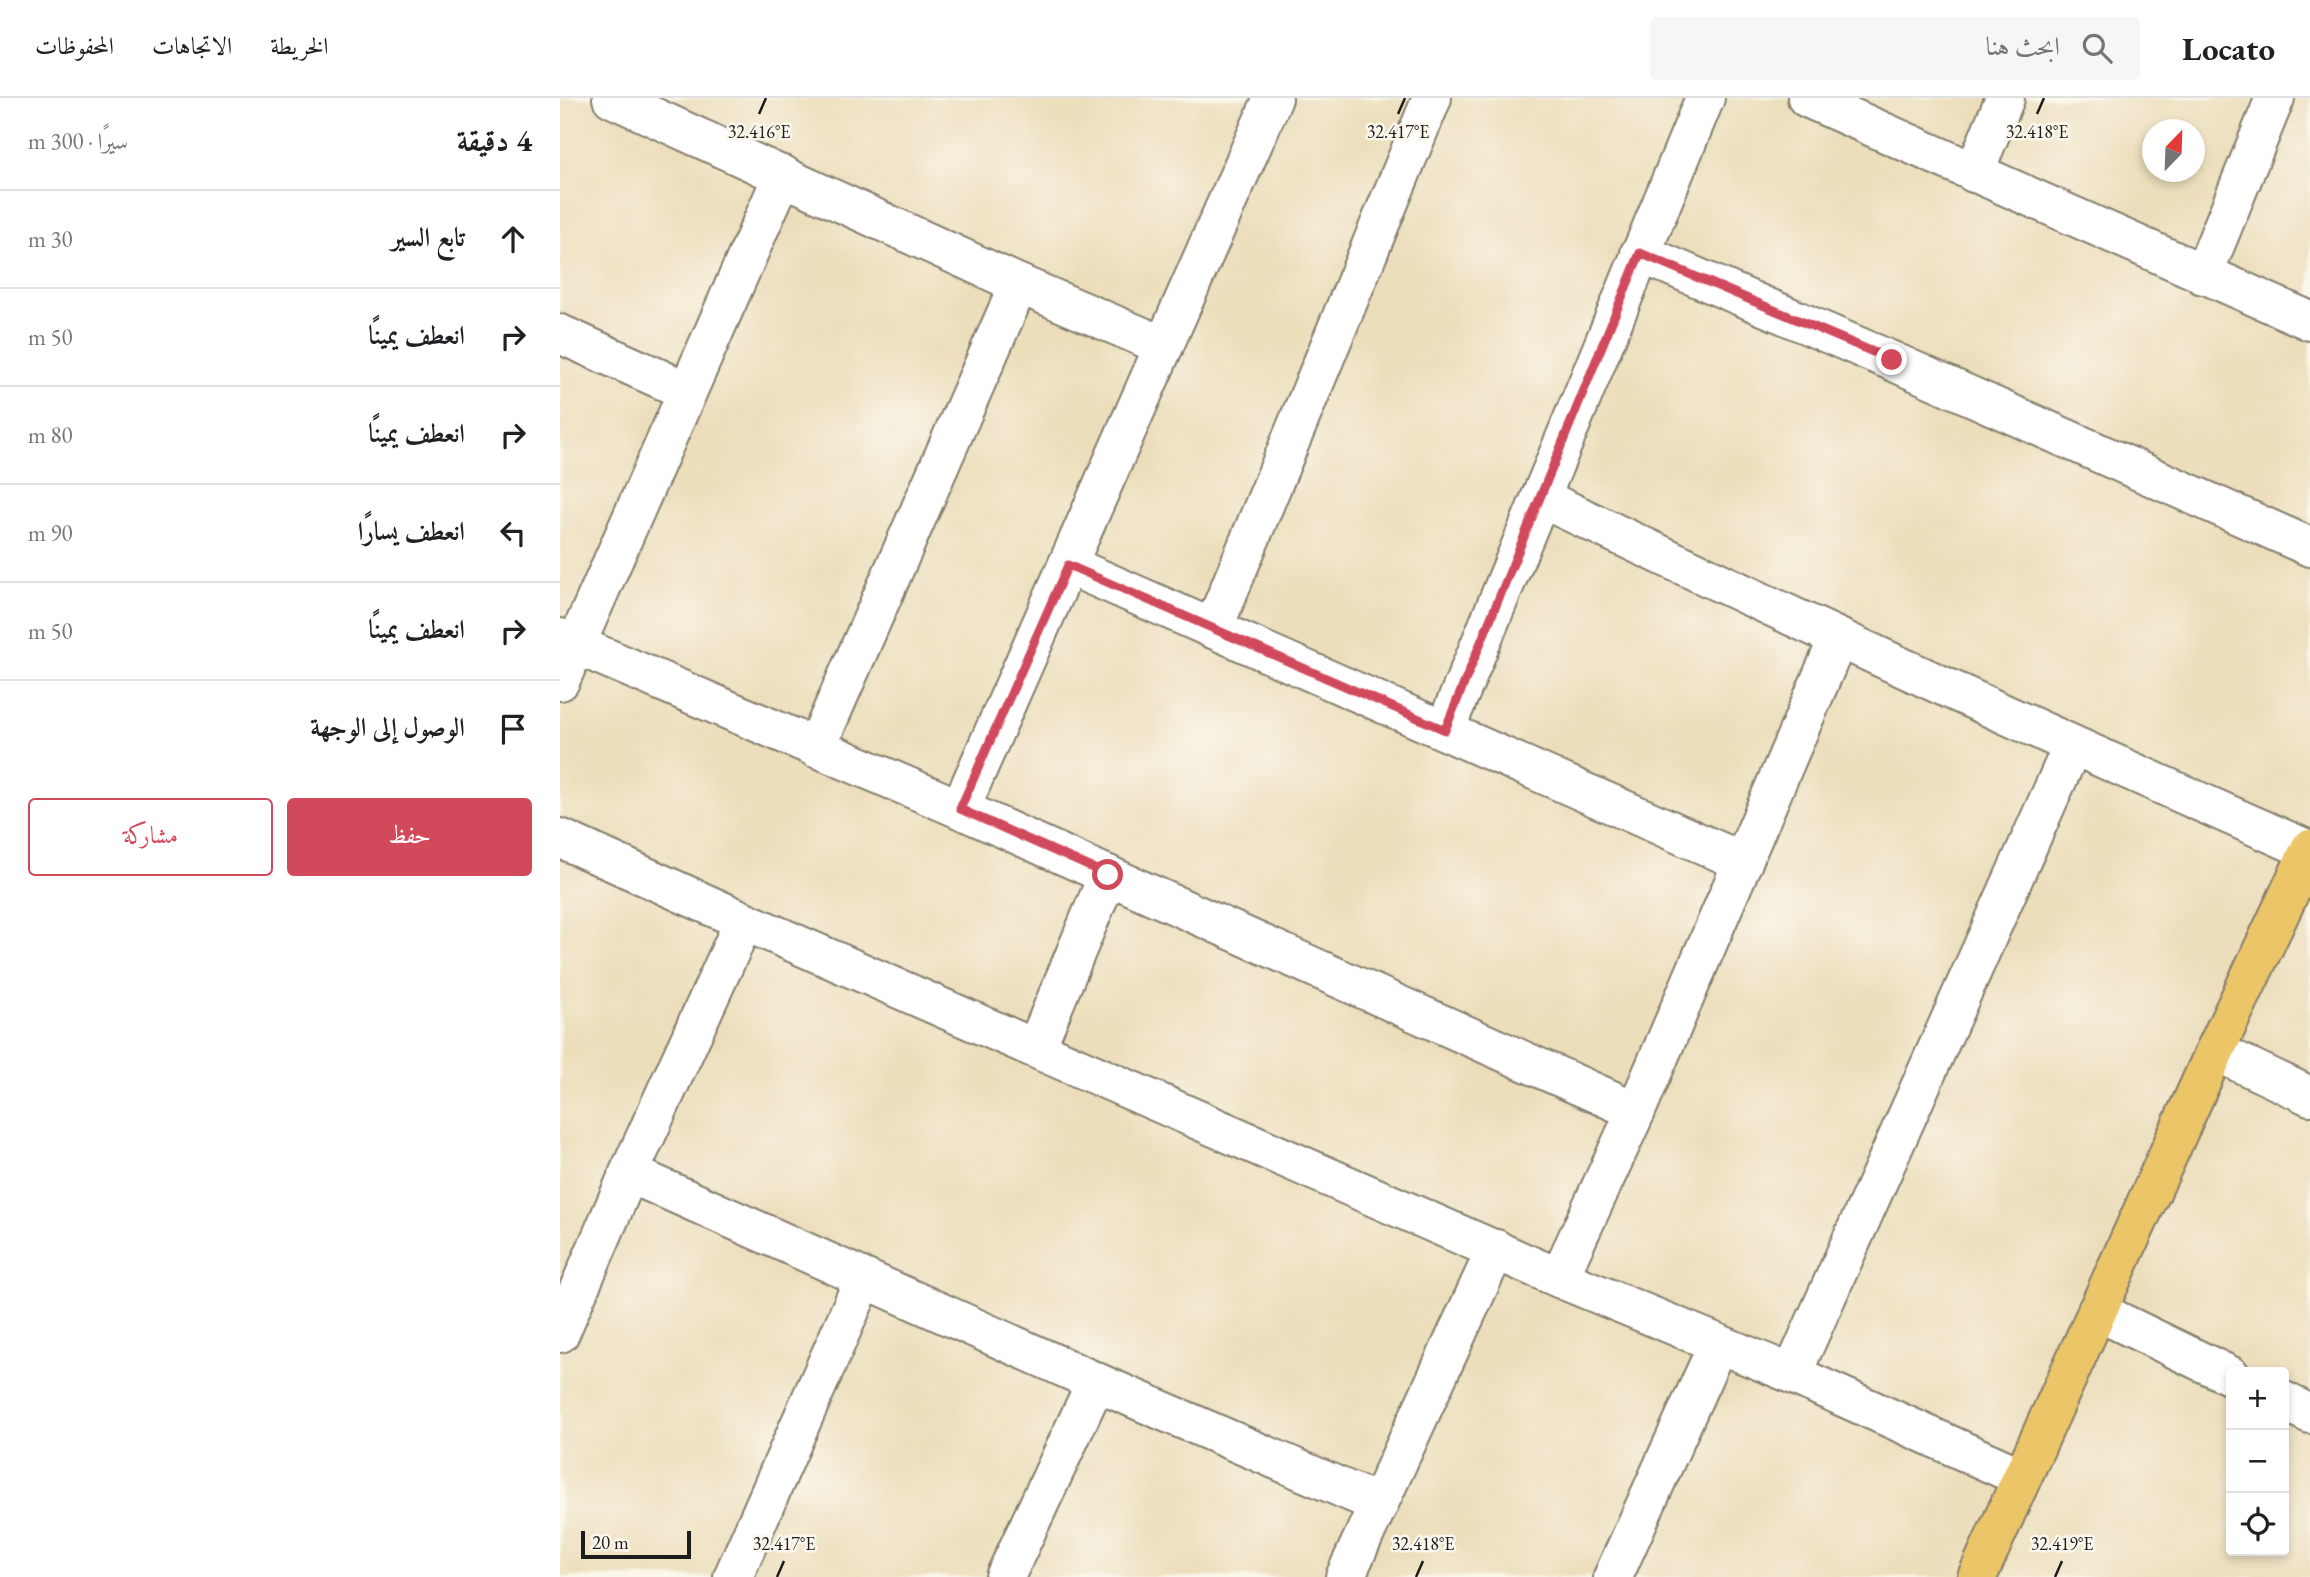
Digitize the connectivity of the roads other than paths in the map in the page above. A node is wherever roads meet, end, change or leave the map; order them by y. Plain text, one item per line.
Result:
1 (612, 98) edge
2 (1273, 98) edge
3 (1432, 98) edge
4 (1705, 98) edge
5 (1807, 98) edge
6 (2005, 98) edge
7 (2275, 98) edge
8 (1974, 173) junction
9 (783, 175) junction
10 (1640, 253) junction
11 (2203, 275) junction
12 (1020, 284) junction
13 (2310, 321) edge
14 (560, 334) edge
15 (1164, 346) junction
16 (687, 391) junction
17 (1541, 498) junction
18 (2310, 547) edge
19 (1068, 565) junction
20 (1213, 629) junction
21 (1838, 639) junction
22 (568, 641) edge
23 (560, 681) edge
24 (1445, 730) junction
25 (2072, 747) junction
26 (816, 748) junction
27 (960, 809) junction
28 (560, 838) edge
29 (2310, 849) edge
30 (1743, 862) junction
31 (1108, 875) junction
32 (744, 921) junction
33 (1035, 1048) junction
34 (2215, 1051) junction
35 (2310, 1096) edge
36 (1636, 1111) junction
37 (629, 1173) junction
38 (1496, 1249) junction
39 (1559, 1278) junction
40 (864, 1279) junction
41 (2097, 1311) junction
42 (560, 1333) edge
43 (1718, 1344) junction
44 (1792, 1374) junction
45 (2226, 1374) edge
46 (1096, 1382) junction
47 (2289, 1404) edge
48 (2310, 1414) edge
49 (2021, 1477) junction
50 (1379, 1504) junction
51 (733, 1577) edge
52 (1005, 1577) edge
53 (1345, 1577) edge
54 (1613, 1577) edge
55 (1977, 1577) edge

1 - 9 street
2 - 15 street
3 - 20 street
4 - 10 street
5 - 8 street
6 - 8 street
7 - 11 street
8 - 11 street
9 - 12 street
9 - 16 street
10 - 17 street
10 - 18 street
11 - 13 street
12 - 15 street
12 - 26 street
14 - 16 street
15 - 19 street
16 - 22 street
17 - 21 street
17 - 24 street
19 - 20 street
19 - 27 street
20 - 24 street
21 - 25 street
21 - 30 street
22 - 23 street
22 - 26 street
24 - 30 street
25 - 29 street
25 - 44 street
26 - 27 street
27 - 31 street
28 - 32 street
29 - 34 highway
30 - 36 street
31 - 33 street
31 - 36 street
32 - 33 street
32 - 37 street
33 - 38 street
34 - 35 street
34 - 41 highway
36 - 39 street
37 - 40 street
37 - 42 street
38 - 39 street
38 - 50 street
39 - 43 street
40 - 46 street
40 - 51 street
41 - 45 street
41 - 49 highway
43 - 44 street
43 - 54 street
44 - 49 street
46 - 50 street
46 - 52 street
47 - 48 street
49 - 55 highway
50 - 53 street

